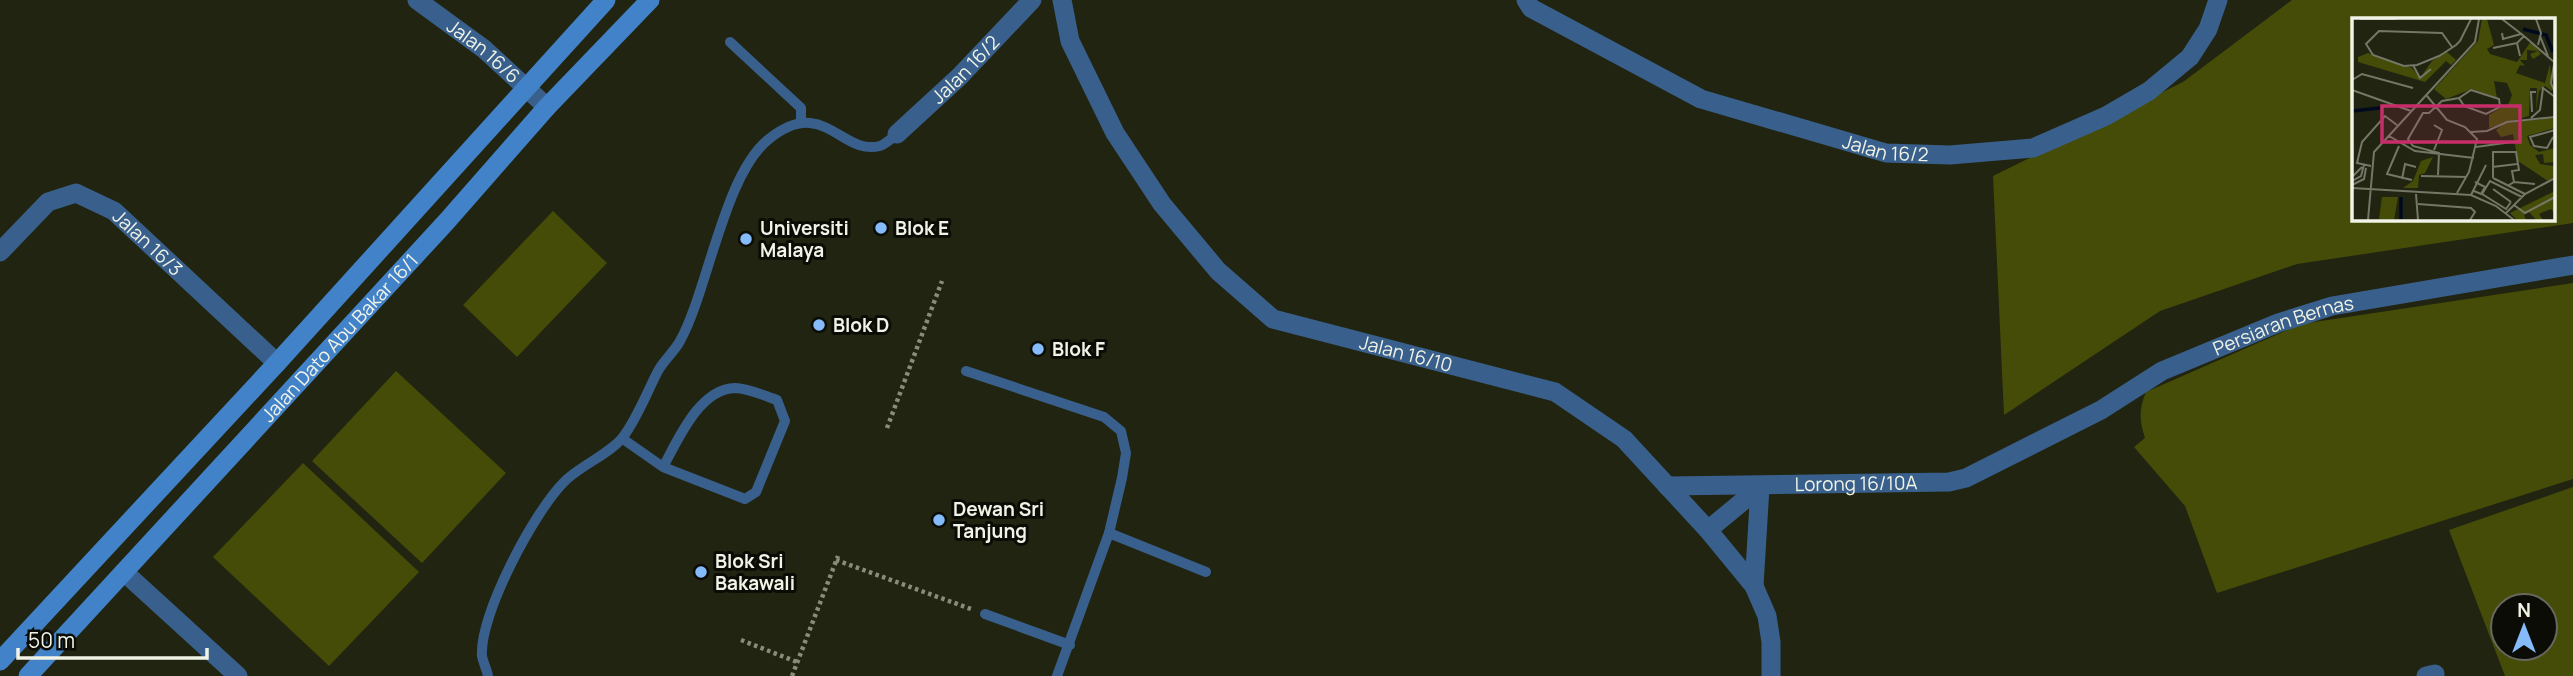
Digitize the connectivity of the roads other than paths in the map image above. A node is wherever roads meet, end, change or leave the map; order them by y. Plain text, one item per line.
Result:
1 (417, 0) edge
2 (606, 0) edge
3 (650, 0) edge
4 (1032, 0) edge
5 (1062, 0) edge
6 (1526, 0) edge
7 (2218, 0) edge
8 (730, 42) dead end
9 (525, 86) junction
10 (547, 107) junction
11 (802, 122) junction
12 (897, 134) joint
13 (2, 244) edge
14 (2573, 265) edge
15 (277, 363) junction
16 (966, 371) dead end
17 (622, 439) junction
18 (2014, 452) joint
19 (663, 467) junction
20 (1667, 486) junction
21 (1760, 487) junction
22 (1708, 530) junction
23 (1109, 533) junction
24 (124, 572) junction
25 (1206, 572) dead end
26 (1754, 586) junction
27 (985, 614) road end
28 (1070, 645) junction
29 (0, 661) edge
30 (28, 676) edge
31 (238, 676) edge
32 (488, 676) edge
33 (1057, 676) edge
34 (1771, 676) edge

1 - 9 street, Jalan 16/6
2 - 9 main road, Jalan Dato Abu Bakar 16/1
3 - 10 main road, Jalan Dato Abu Bakar 16/1
4 - 12 street, Jalan 16/2
5 - 20 street, Jalan 16/10
6 - 7 street, Jalan 16/2
8 - 11 lane
9 - 10 street, Jalan 16/6
9 - 15 main road, Jalan Dato Abu Bakar 16/1
10 - 24 main road, Jalan Dato Abu Bakar 16/1
11 - 12 lane
11 - 17 lane
13 - 15 street, Jalan 16/3
14 - 18 street, Persiaran Bernas
15 - 29 main road, Jalan Dato Abu Bakar 16/1
16 - 23 lane
17 - 19 lane
17 - 32 lane
18 - 21 street, Lorong 16/10A
19 - 19 lane
20 - 21 street, Lorong 16/10A
20 - 22 street, Jalan 16/10
21 - 22 street
21 - 26 street
22 - 26 street, Jalan 16/10
23 - 25 lane
23 - 28 lane
24 - 30 main road, Jalan Dato Abu Bakar 16/1
24 - 31 street
26 - 34 street, Jalan 16/10
27 - 28 lane
28 - 33 lane

